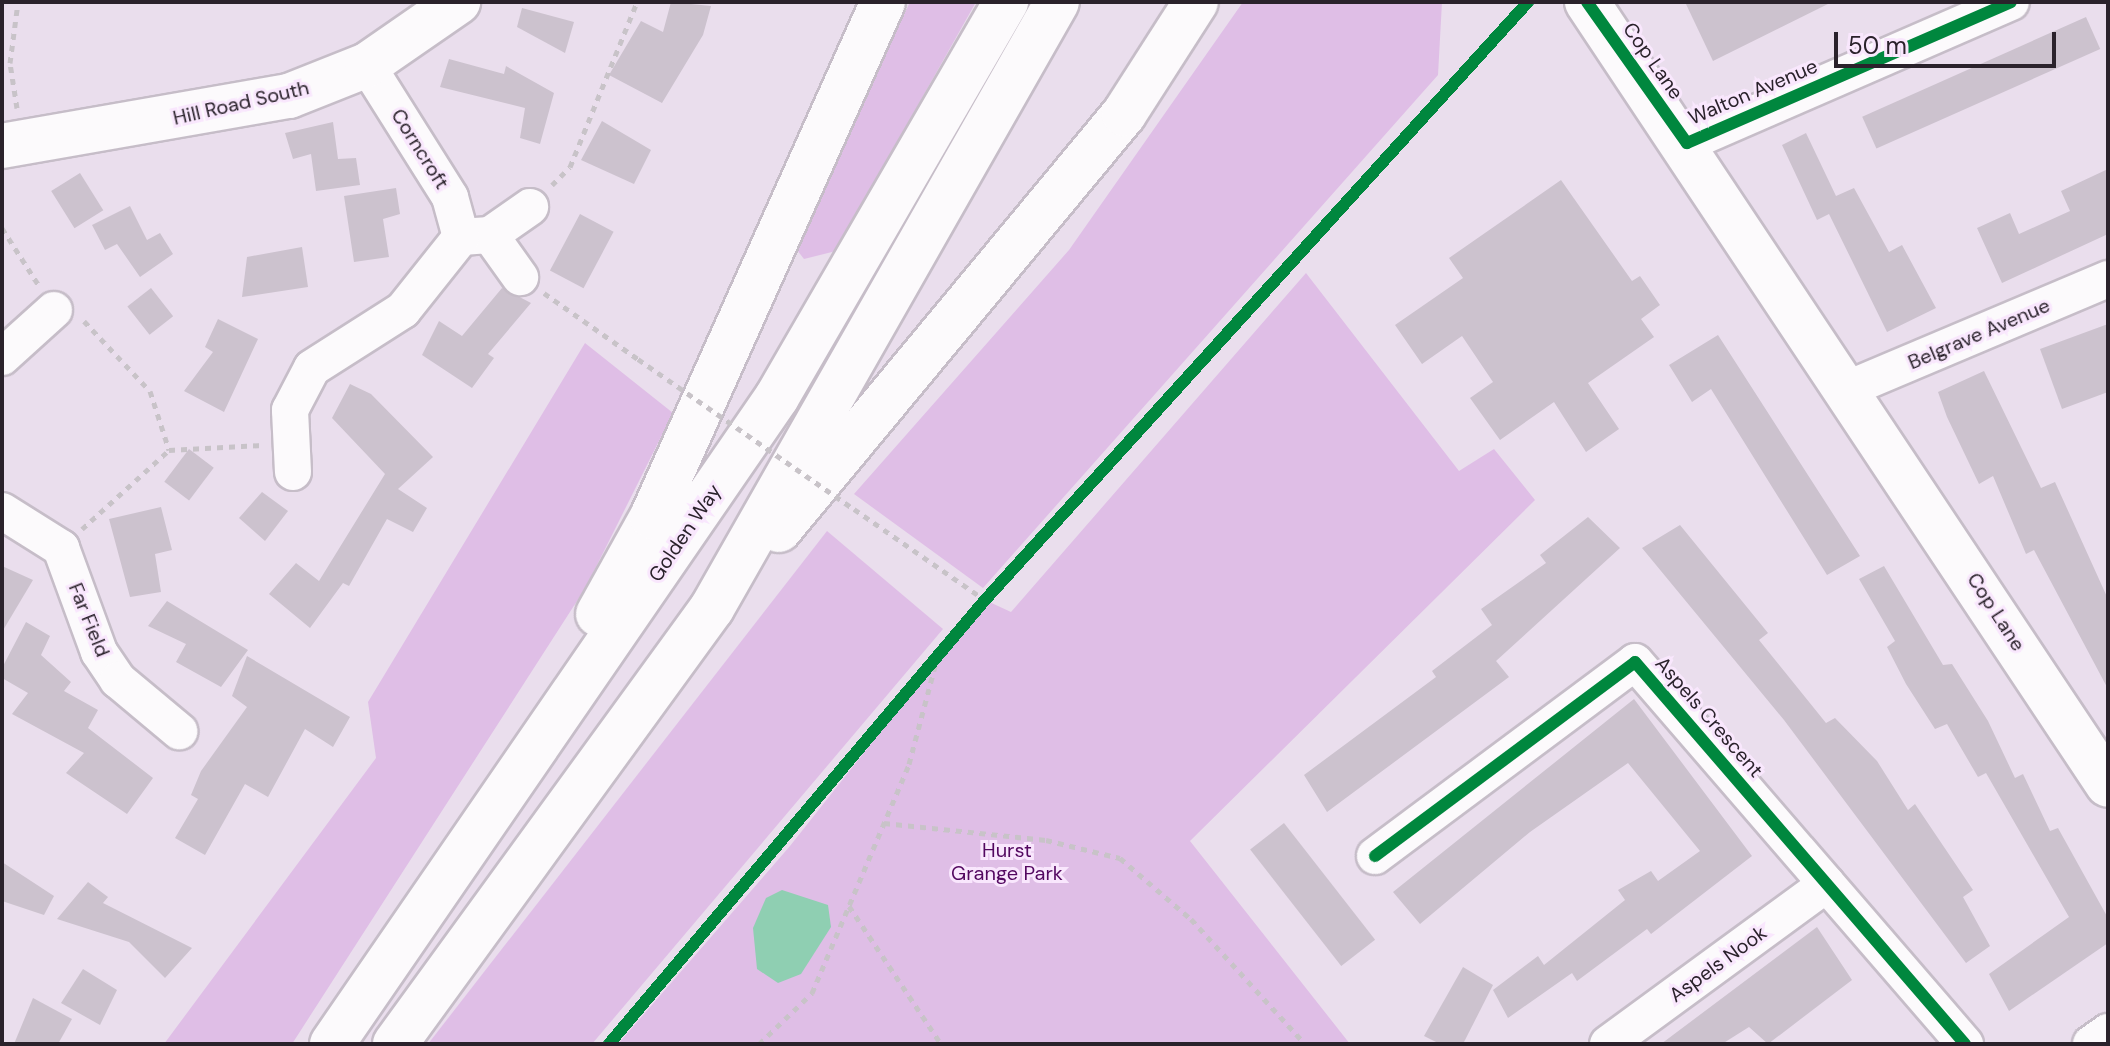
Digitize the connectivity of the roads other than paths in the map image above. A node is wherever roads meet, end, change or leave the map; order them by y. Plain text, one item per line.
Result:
1 (458, 2) edge
2 (883, 2) edge
3 (1006, 2) edge
4 (1057, 2) edge
5 (1196, 2) edge
6 (1587, 2) edge
7 (2011, 2) edge
8 (367, 65) junction
9 (1687, 143) junction
10 (12, 145) edge
11 (530, 207) road end
12 (475, 236) junction
13 (520, 277) road end
14 (2108, 279) edge
15 (54, 310) road end
16 (2, 357) edge
17 (1850, 388) junction
18 (292, 457) road end
19 (2, 511) edge
20 (712, 608) junction
21 (179, 731) dead end
22 (2108, 785) edge
23 (1375, 856) dead end
24 (447, 881) junction
25 (1827, 884) junction
26 (2108, 1032) edge
27 (332, 1044) edge
28 (395, 1044) edge
29 (1608, 1044) edge
30 (1965, 1044) edge
31 (2091, 1044) edge

1 - 8 main road, Hill Road South
2 - 24 main road
3 - 24 main road, Golden Way
4 - 20 main road
5 - 20 main road
6 - 9 main road, Cop Lane
7 - 9 street, Walton Avenue
8 - 10 main road, Hill Road South
8 - 12 street, Corncroft
9 - 17 main road, Cop Lane
11 - 12 street
12 - 13 street, Corncroft
12 - 18 street
14 - 17 street, Belgrave Avenue
15 - 16 street
17 - 22 main road, Cop Lane
19 - 21 street, Far Field
20 - 28 main road
23 - 25 street, Aspels Crescent
24 - 27 main road, Golden Way
25 - 29 street, Aspels Nook
25 - 30 street, Aspels Crescent
26 - 31 street

